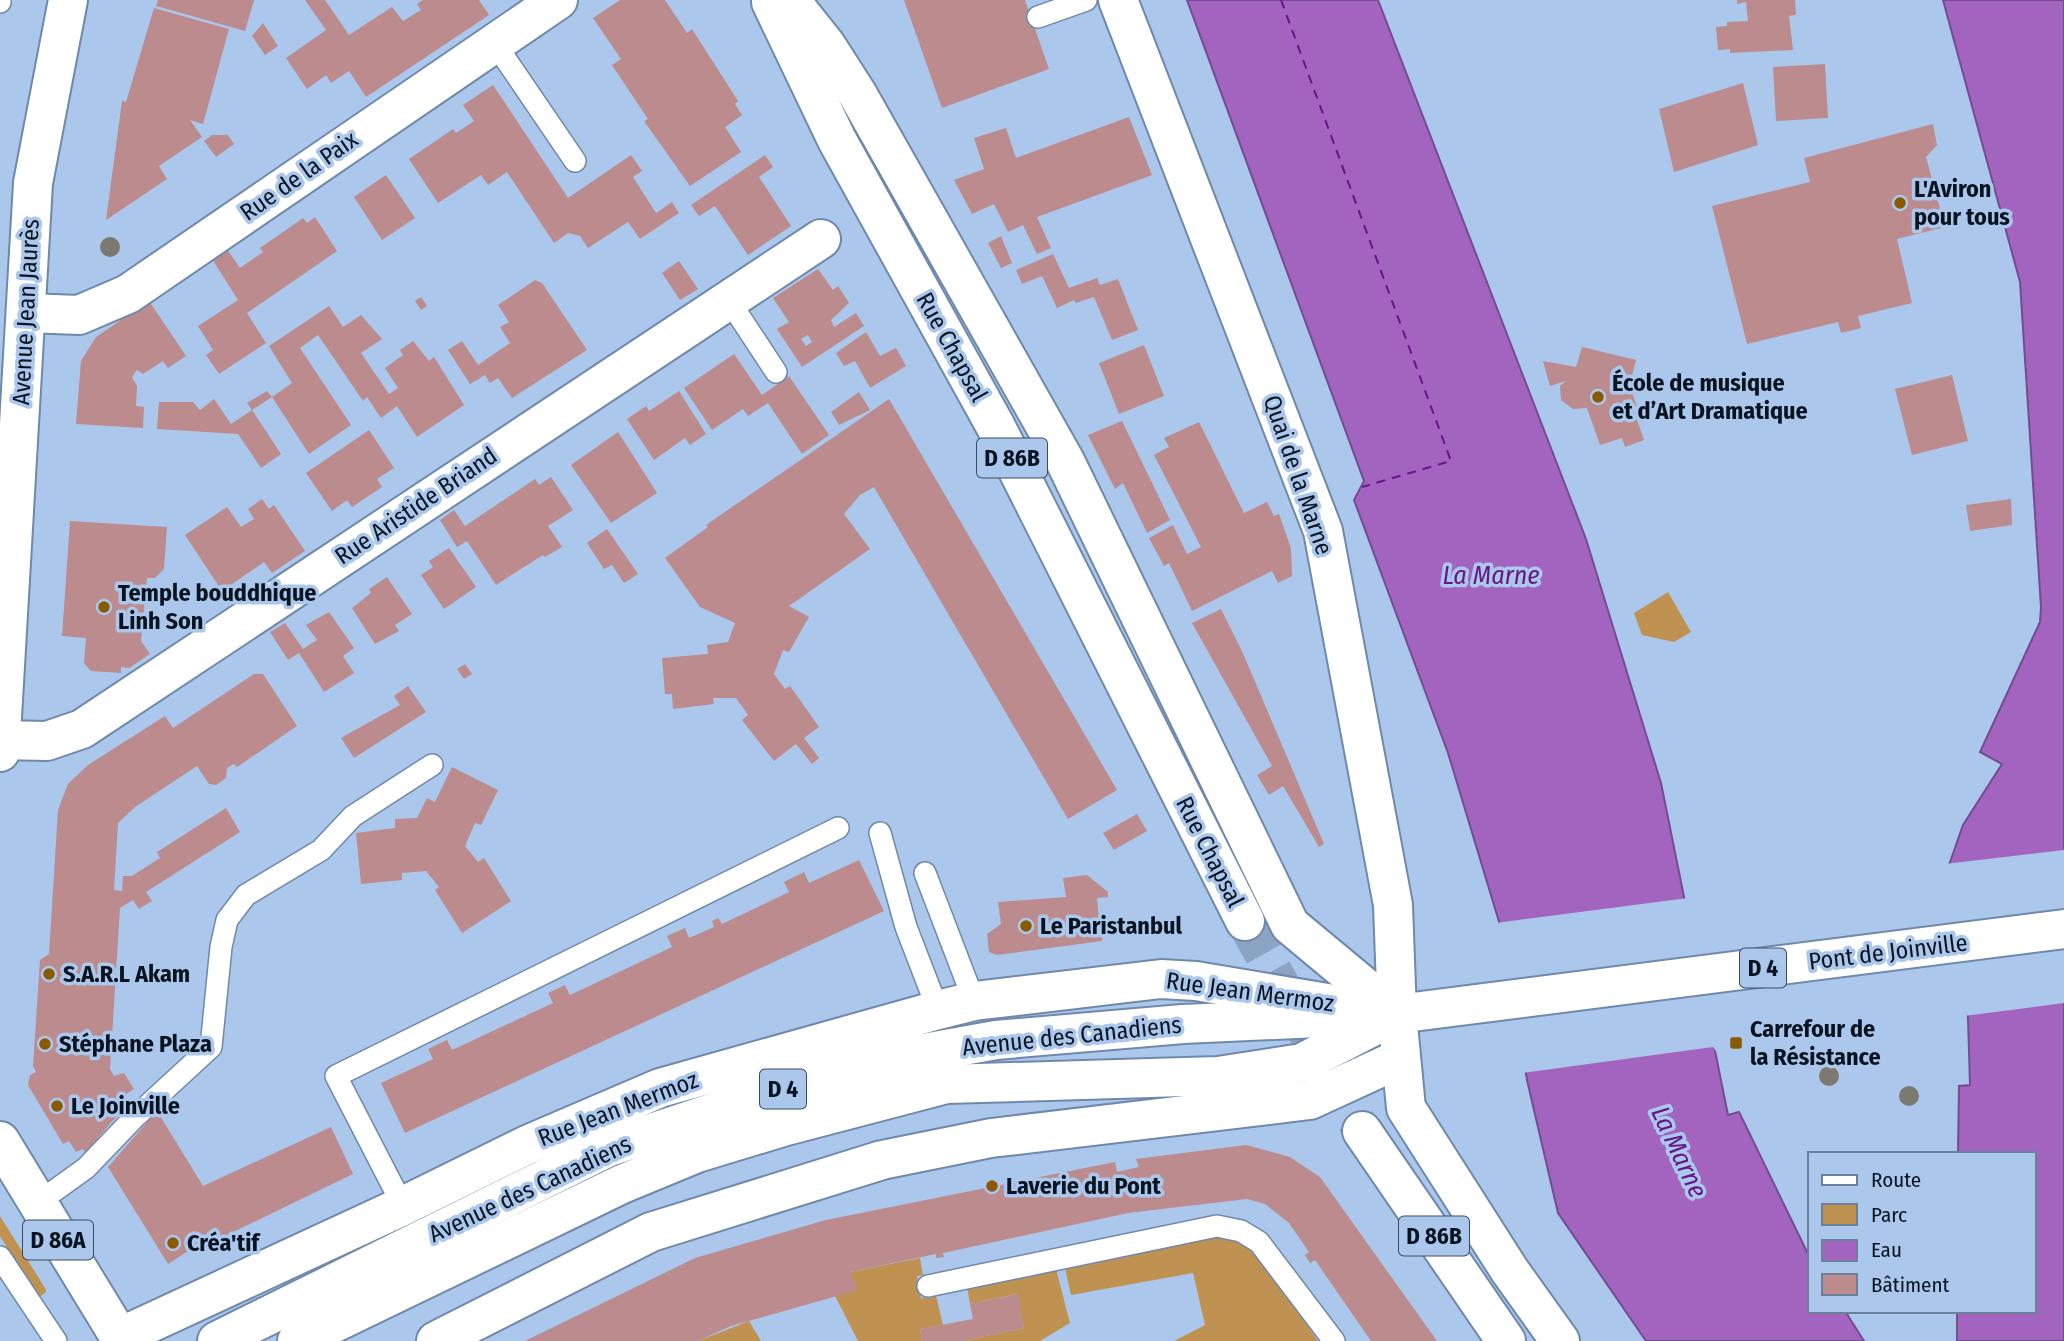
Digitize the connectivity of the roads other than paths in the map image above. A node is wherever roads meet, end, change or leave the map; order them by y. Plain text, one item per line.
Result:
1 (68, 0) edge
2 (558, 0) edge
3 (771, 0) edge
4 (790, 0) edge
5 (1086, 0) edge
6 (1118, 0) edge
7 (1038, 17) dead end
8 (494, 42) junction
9 (575, 161) dead end
10 (821, 239) dead end
11 (727, 299) junction
12 (27, 313) junction
13 (776, 372) dead end
14 (1, 746) edge
15 (432, 765) dead end
16 (838, 828) dead end
17 (880, 833) dead end
18 (925, 873) dead end
19 (1245, 921) tunnel mouth
20 (2064, 929) edge
21 (956, 1005) junction
22 (1398, 1014) junction
23 (1399, 1059) junction
24 (1362, 1131) tunnel mouth
25 (0, 1141) edge
26 (36, 1204) junction
27 (403, 1206) junction
28 (0, 1257) edge
29 (928, 1286) dead end
30 (121, 1339) edge
31 (56, 1341) edge
32 (217, 1341) edge
33 (297, 1341) edge
34 (436, 1341) edge
35 (1334, 1341) edge
36 (1506, 1341) edge
37 (1560, 1341) edge

1 - 12 main road, Avenue Jean Jaurès
2 - 8 main road, Rue de la Paix
3 - 19 main road, Rue Chapsal / D 86B
4 - 22 main road
5 - 7 lane
6 - 22 main road, Quai de la Marne
8 - 9 lane
8 - 12 main road, Rue de la Paix
10 - 11 main road, Rue Aristide Briand
11 - 13 lane
11 - 14 main road, Rue Aristide Briand
12 - 14 main road, Avenue Jean Jaurès
15 - 26 lane
16 - 27 lane
17 - 21 lane
18 - 21 lane
20 - 22 main road, Pont de Joinville / D 4
21 - 22 main road, Rue Jean Mermoz
21 - 27 main road, Rue Jean Mermoz
22 - 23 main road, Quai de la Marne
22 - 32 main road, Avenue des Canadiens / D 4
22 - 33 main road, Avenue des Canadiens / D 4
23 - 34 main road
23 - 37 main road, Quai de la Marne
24 - 36 main road, D 86B
25 - 26 main road, D 86A
26 - 30 main road, D 86A
27 - 30 main road, Rue Jean Mermoz
28 - 31 lane
29 - 35 lane

